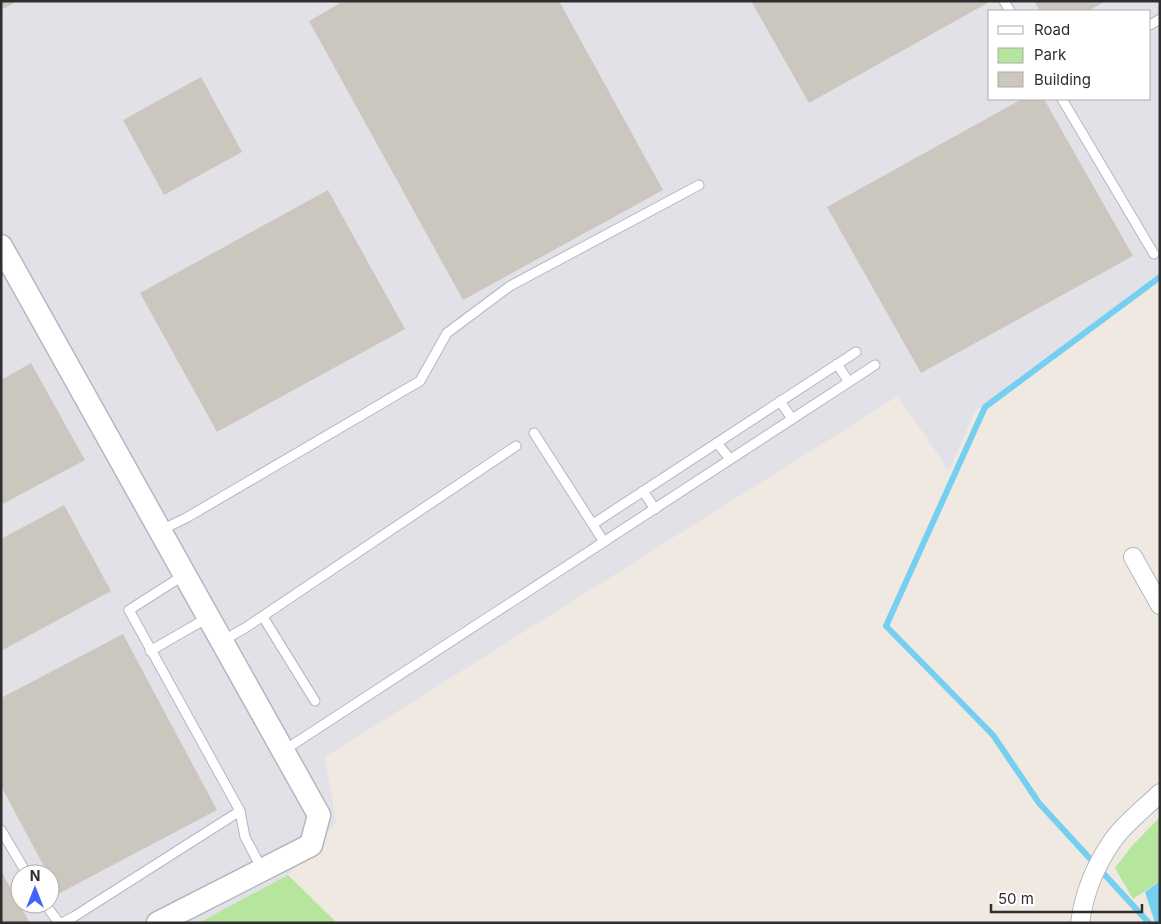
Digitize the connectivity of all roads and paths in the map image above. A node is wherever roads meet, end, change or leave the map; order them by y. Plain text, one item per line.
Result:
1 (1063, 100) edge
2 (699, 185) dead end
3 (1, 246) edge
4 (1154, 254) dead end
5 (856, 352) dead end
6 (837, 364) junction
7 (875, 365) dead end
8 (850, 382) junction
9 (780, 402) junction
10 (792, 419) junction
11 (534, 433) dead end
12 (717, 443) junction
13 (516, 446) dead end
14 (730, 459) junction
15 (643, 491) junction
16 (655, 509) junction
17 (593, 524) junction
18 (160, 531) junction
19 (604, 542) junction
20 (1132, 557) dead end
21 (185, 575) junction
22 (1160, 605) edge
23 (262, 616) junction
24 (209, 617) junction
25 (222, 641) junction
26 (150, 651) junction
27 (315, 701) dead end
28 (283, 751) junction
29 (1160, 793) edge
30 (240, 812) junction
31 (1, 830) edge
32 (21, 864) edge
33 (262, 870) junction
34 (60, 923) edge
35 (158, 923) edge
36 (1080, 923) edge

1 - 4 lane
2 - 18 lane
3 - 18 street
5 - 6 lane
6 - 8 lane
6 - 9 lane
7 - 8 lane
8 - 10 lane
9 - 10 lane
9 - 12 lane
10 - 14 lane
11 - 17 lane
12 - 14 lane
12 - 15 lane
13 - 23 lane
14 - 16 lane
15 - 16 lane
15 - 17 lane
16 - 19 lane
17 - 19 lane
18 - 21 street
19 - 28 lane
20 - 22 street
21 - 24 street
21 - 26 lane
23 - 25 lane
23 - 27 lane
24 - 25 street
24 - 26 lane
25 - 28 street
26 - 30 lane
28 - 33 street
29 - 36 street
30 - 33 lane
30 - 34 lane
31 - 32 lane
33 - 35 street

